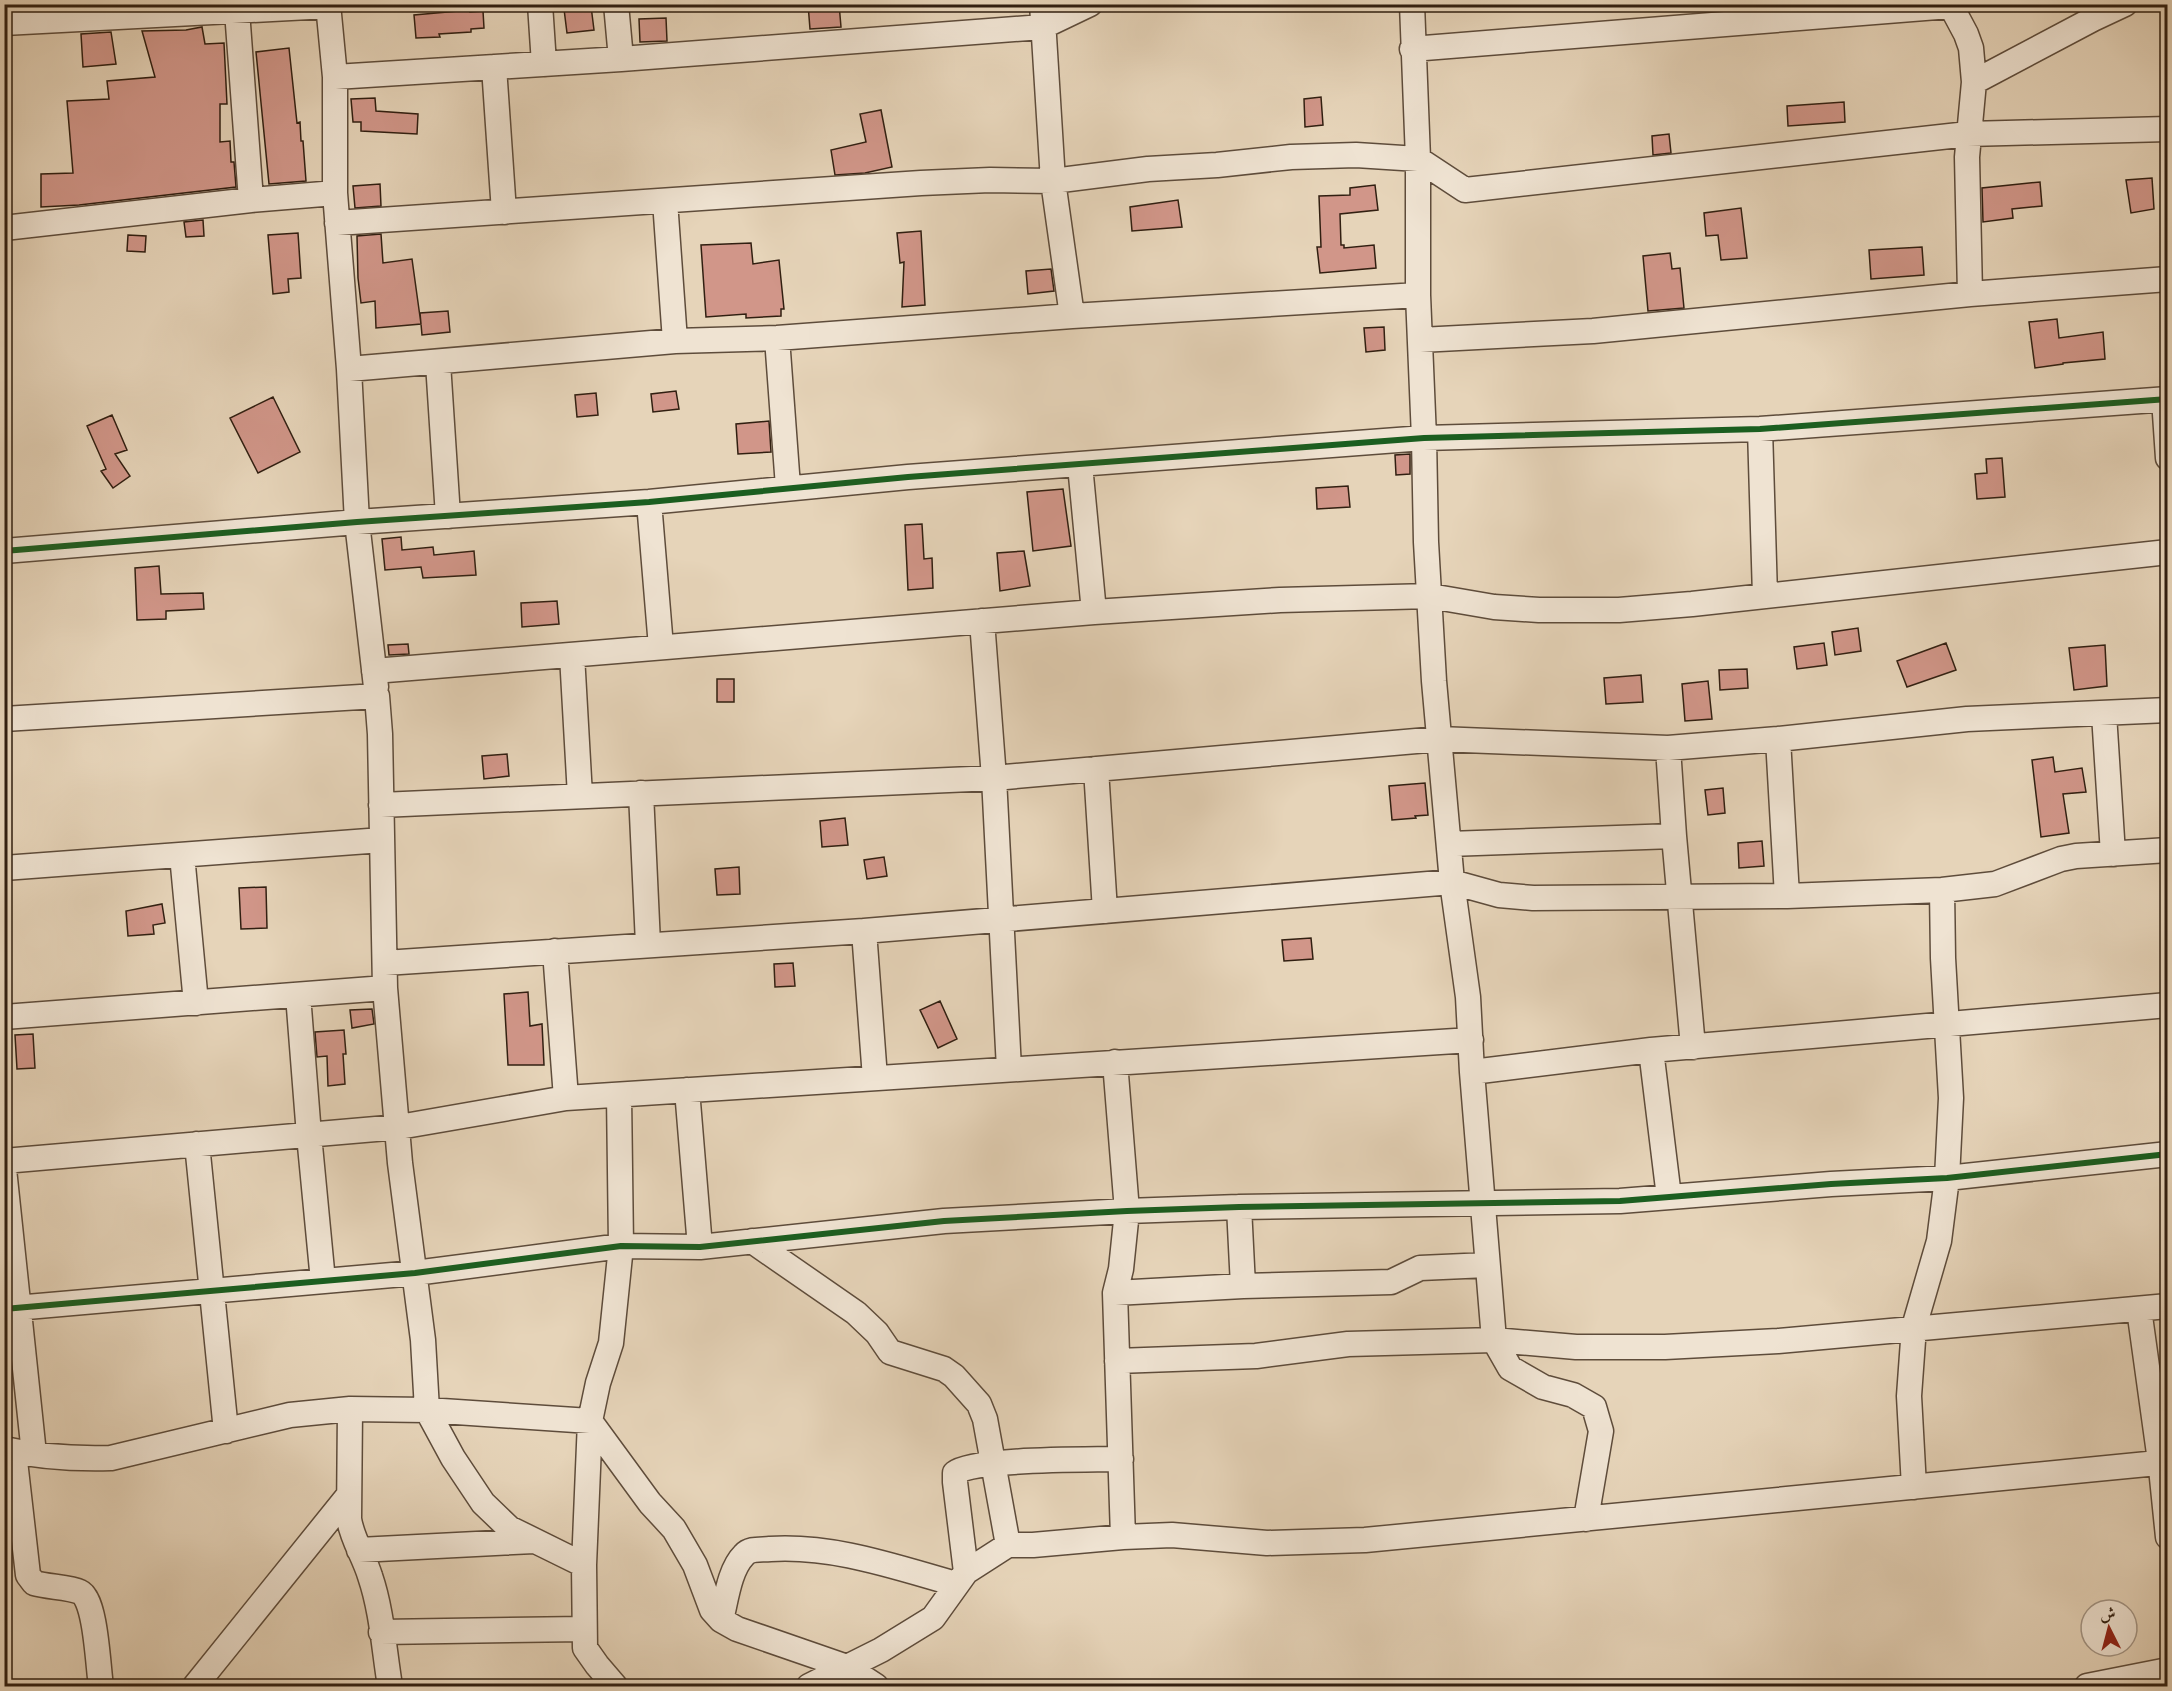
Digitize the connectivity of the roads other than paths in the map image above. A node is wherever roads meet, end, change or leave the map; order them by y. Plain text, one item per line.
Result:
1 (540, 4) edge
2 (616, 4) edge
3 (1090, 4) edge
4 (1412, 4) edge
5 (2125, 4) edge
6 (328, 5) edge
7 (1950, 5) edge
8 (237, 11) junction
9 (1042, 16) edge
10 (4, 23) edge
11 (1412, 49) junction
12 (621, 59) junction
13 (544, 64) junction
14 (494, 67) junction
15 (334, 77) junction
16 (1974, 82) junction
17 (2168, 129) edge
18 (1968, 134) junction
19 (1418, 159) junction
20 (1053, 181) junction
21 (335, 192) junction
22 (251, 200) junction
23 (665, 201) junction
24 (504, 212) junction
25 (338, 223) junction
26 (4, 228) edge
27 (2168, 279) edge
28 (1970, 294) junction
29 (1418, 295) junction
30 (1072, 316) junction
31 (777, 338) junction
32 (1420, 340) junction
33 (675, 341) junction
34 (438, 363) junction
35 (349, 369) junction
36 (2166, 399) edge
37 (1760, 429) junction
38 (1424, 438) junction
39 (2168, 458) edge
40 (1080, 465) junction
41 (788, 487) junction
42 (649, 502) junction
43 (448, 516) junction
44 (357, 522) junction
45 (4, 551) edge
46 (2168, 552) edge
47 (1430, 596) junction
48 (1765, 596) junction
49 (1094, 612) junction
50 (982, 621) junction
51 (661, 647) junction
52 (572, 655) junction
53 (374, 671) junction
54 (377, 696) junction
55 (2168, 710) edge
56 (2104, 714) junction
57 (4, 719) edge
58 (1778, 739) junction
59 (1439, 740) junction
60 (1668, 748) junction
61 (1096, 769) junction
62 (994, 778) junction
63 (641, 793) junction
64 (580, 796) junction
65 (381, 805) junction
66 (1674, 836) junction
67 (382, 840) junction
68 (1449, 844) junction
69 (2168, 850) edge
70 (2113, 854) junction
71 (182, 855) junction
72 (4, 868) edge
73 (1452, 882) junction
74 (1942, 890) junction
75 (1680, 896) junction
76 (1787, 896) junction
77 (1105, 911) junction
78 (1000, 920) junction
79 (864, 931) junction
80 (648, 944) junction
81 (555, 951) junction
82 (385, 963) junction
83 (385, 988) junction
84 (298, 995) junction
85 (196, 1003) junction
86 (2168, 1005) edge
87 (4, 1017) edge
88 (1948, 1024) junction
89 (1471, 1040) junction
90 (1693, 1047) junction
91 (1652, 1050) junction
92 (1115, 1062) junction
93 (1009, 1069) junction
94 (1472, 1072) junction
95 (875, 1078) junction
96 (687, 1090) junction
97 (619, 1095) junction
98 (566, 1098) junction
99 (399, 1127) junction
100 (309, 1135) junction
101 (197, 1144) junction
102 (2168, 1154) edge
103 (4, 1161) edge
104 (4, 1169) edge
105 (1947, 1178) junction
106 (1669, 1197) junction
107 (1483, 1203) junction
108 (1239, 1207) junction
109 (1126, 1211) junction
110 (752, 1241) junction
111 (621, 1246) junction
112 (700, 1247) junction
113 (1487, 1265) junction
114 (415, 1273) junction
115 (323, 1281) junction
116 (1243, 1286) junction
117 (213, 1290) junction
118 (1115, 1293) junction
119 (2168, 1306) edge
120 (11, 1308) edge
121 (2139, 1309) junction
122 (1914, 1328) junction
123 (1494, 1340) junction
124 (1117, 1361) junction
125 (350, 1409) junction
126 (427, 1410) junction
127 (590, 1421) junction
128 (226, 1431) junction
129 (17, 1452) edge
130 (1120, 1459) junction
131 (2164, 1462) edge
132 (993, 1463) junction
133 (1914, 1487) junction
134 (348, 1496) junction
135 (1586, 1519) junction
136 (1123, 1537) junction
137 (2168, 1537) edge
138 (534, 1541) junction
139 (1008, 1545) junction
140 (359, 1550) junction
141 (584, 1565) junction
142 (961, 1578) junction
143 (722, 1620) junction
144 (584, 1629) junction
145 (381, 1632) junction
146 (847, 1667) junction
147 (2168, 1670) edge
148 (100, 1686) edge
149 (195, 1686) edge
150 (390, 1686) edge
151 (615, 1686) edge
152 (809, 1686) edge
153 (876, 1686) edge
154 (2087, 1686) edge

1 - 13 street
2 - 12 street
3 - 9 street
4 - 11 street
5 - 16 street
6 - 8 street
6 - 15 street
7 - 11 street
7 - 16 street
8 - 10 street
8 - 22 street
9 - 12 street
9 - 20 street
11 - 19 street
12 - 13 street
13 - 14 street
14 - 15 street
14 - 24 street
15 - 21 street
16 - 18 street
17 - 18 street
18 - 19 street
18 - 28 street
19 - 20 street
19 - 29 street
20 - 23 street
20 - 30 street
21 - 22 street
21 - 25 street
22 - 26 street
23 - 24 street
23 - 33 street
24 - 25 street
25 - 35 street
27 - 28 street
28 - 32 street
29 - 30 street
29 - 32 street
30 - 31 street
31 - 33 street
31 - 41 street
32 - 38 street
33 - 34 street
34 - 35 street
34 - 43 street
35 - 44 street
36 - 37 street
36 - 39 street
37 - 38 street
37 - 48 street
38 - 40 street
38 - 47 street
40 - 41 street
40 - 49 street
41 - 42 street
42 - 43 street
42 - 51 street
43 - 44 street
44 - 45 street
44 - 53 street
46 - 48 street
47 - 48 street
47 - 49 street
47 - 59 street
49 - 50 street
50 - 51 street
50 - 62 street
51 - 52 street
52 - 53 street
52 - 64 street
53 - 54 street
54 - 57 street
54 - 65 street
55 - 56 street
56 - 58 street
56 - 70 street
58 - 60 street
58 - 76 street
59 - 60 street
59 - 61 street
59 - 68 street
60 - 66 street
61 - 62 street
61 - 77 street
62 - 63 street
62 - 78 street
63 - 64 street
63 - 80 street
64 - 65 street
65 - 67 street
66 - 68 street
66 - 75 street
67 - 71 street
67 - 82 street
68 - 73 street
69 - 70 street
70 - 74 street
71 - 72 street
71 - 85 street
73 - 75 street
73 - 77 street
73 - 89 street
74 - 76 street
74 - 88 street
75 - 76 street
75 - 90 street
77 - 78 street
78 - 79 street
78 - 93 street
79 - 80 street
79 - 95 street
80 - 81 street
81 - 82 street
81 - 98 street
82 - 83 street
83 - 84 street
83 - 99 street
84 - 85 street
84 - 100 street
85 - 87 street
86 - 88 street
88 - 90 street
88 - 105 street
89 - 92 street
89 - 94 street
90 - 91 street
91 - 94 street
91 - 106 street
92 - 93 street
92 - 109 street
93 - 95 street
94 - 107 street
95 - 96 street
96 - 97 street
96 - 112 street
97 - 98 street
97 - 111 street
98 - 99 street
99 - 100 street
99 - 114 street
100 - 101 street
100 - 115 street
101 - 103 street
101 - 117 street
102 - 105 street
104 - 120 street
105 - 106 street
105 - 122 street
106 - 107 street
107 - 108 street
107 - 113 street
108 - 109 street
108 - 116 street
109 - 110 street
109 - 118 street
110 - 112 street
110 - 132 street
111 - 112 street
111 - 114 street
111 - 127 street
113 - 116 street
113 - 123 street
114 - 115 street
114 - 126 street
115 - 117 street
116 - 118 street
117 - 120 street
117 - 128 street
118 - 124 street
119 - 121 street
120 - 129 street
121 - 122 street
121 - 131 street
122 - 123 street
122 - 133 street
123 - 124 street
123 - 135 street
124 - 130 street
125 - 126 street
125 - 128 street
125 - 134 street
126 - 127 street
126 - 138 street
127 - 141 street
127 - 143 street
128 - 129 street
129 - 148 street
130 - 132 street
130 - 136 street
131 - 133 street
131 - 137 street
132 - 139 street
132 - 142 street
133 - 135 street
134 - 140 street
134 - 149 street
135 - 136 street
136 - 139 street
138 - 140 street
138 - 141 street
139 - 142 street
140 - 145 street
141 - 144 street
142 - 143 street
142 - 146 street
143 - 146 street
144 - 145 street
144 - 151 street
145 - 150 street
146 - 152 street
146 - 153 street
147 - 154 street

